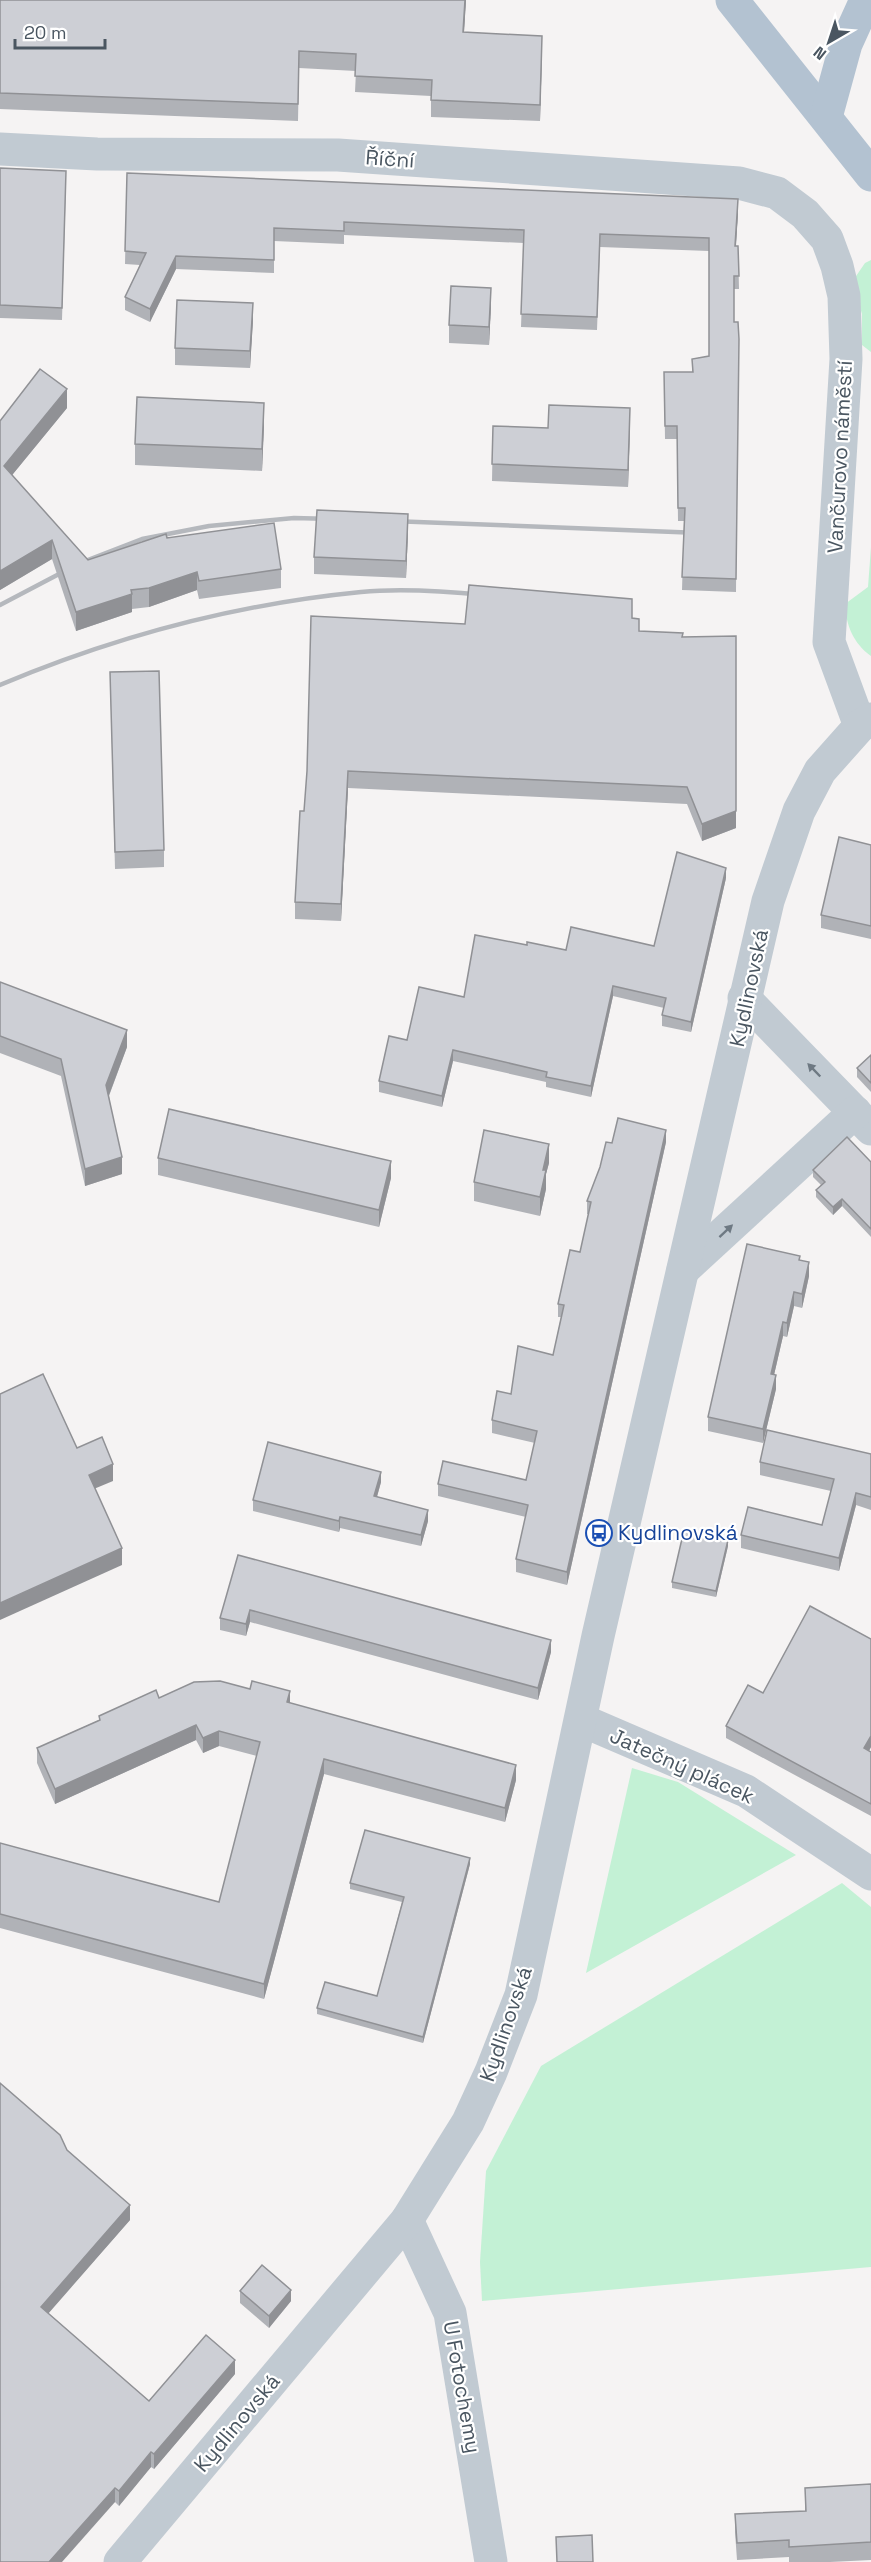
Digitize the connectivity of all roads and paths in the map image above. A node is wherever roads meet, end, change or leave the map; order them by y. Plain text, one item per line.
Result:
1 (732, 0) edge
2 (866, 0) edge
3 (826, 117) junction
4 (0, 149) edge
5 (871, 175) edge
6 (777, 193) joint
7 (865, 723) edge
8 (744, 998) junction
9 (863, 1121) edge
10 (683, 1270) junction
11 (581, 1720) junction
12 (871, 1874) edge
13 (407, 2220) junction
14 (120, 2562) edge
15 (491, 2562) edge

1 - 3 main road
2 - 3 main road
3 - 5 main road
4 - 6 street, Říční
6 - 7 street, Vančurovo náměstí
7 - 8 street, Kydlinovská
9 -> 8 street
8 - 10 street, Kydlinovská
10 -> 9 street
10 - 11 street, Kydlinovská
11 - 12 street, Jatečný plácek
11 - 13 street, Kydlinovská
13 - 14 street, Kydlinovská
13 - 15 street, U Fotochemy

